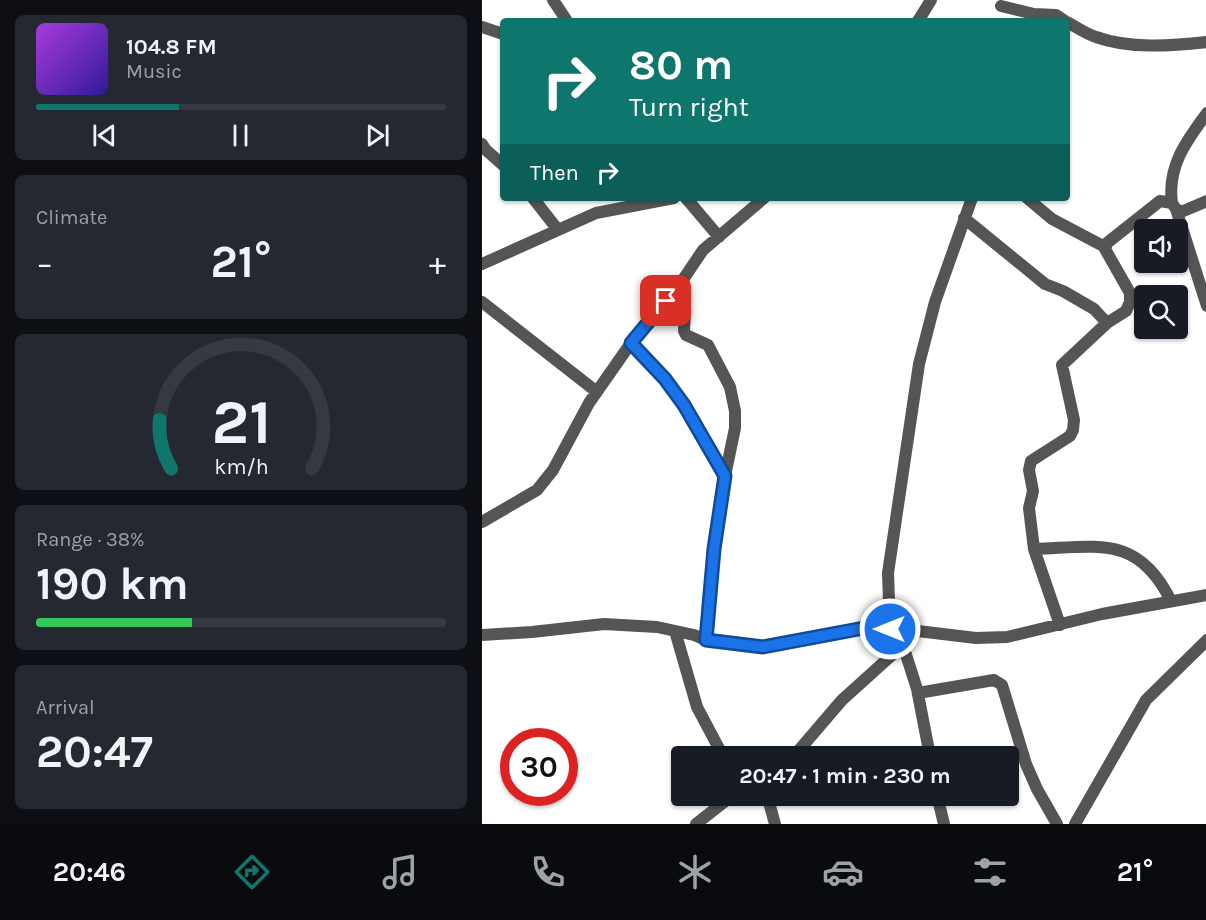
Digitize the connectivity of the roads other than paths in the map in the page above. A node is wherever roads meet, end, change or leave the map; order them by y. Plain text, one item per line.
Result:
1 (553, 0) edge
2 (931, 0) edge
3 (1000, 3) edge
4 (565, 18) edge
5 (920, 18) edge
6 (1006, 18) edge
7 (1059, 18) edge
8 (1070, 26) edge
9 (482, 27) edge
10 (500, 33) edge
11 (1206, 42) edge
12 (1206, 113) edge
13 (482, 144) edge
14 (500, 162) edge
15 (535, 201) edge
16 (658, 201) edge
17 (689, 201) edge
18 (761, 201) edge
19 (971, 201) edge
20 (1031, 201) edge
21 (1206, 201) edge
22 (1174, 206) junction
23 (964, 218) junction
24 (558, 230) junction
25 (719, 237) junction
26 (1104, 247) junction
27 (482, 264) edge
28 (678, 287) junction
29 (482, 302) edge
30 (1206, 306) edge
31 (1107, 323) junction
32 (631, 343) junction
33 (597, 392) junction
34 (725, 476) junction
35 (482, 522) edge
36 (1034, 549) junction
37 (1206, 596) edge
38 (1171, 601) junction
39 (1060, 625) junction
40 (895, 629) junction
41 (675, 631) junction
42 (482, 635) edge
43 (706, 640) junction
44 (1206, 640) edge
45 (903, 645) junction
46 (918, 693) junction
47 (718, 746) edge
48 (803, 746) edge
49 (928, 746) edge
50 (719, 806) edge
51 (770, 806) edge
52 (940, 806) edge
53 (696, 824) edge
54 (775, 824) edge
55 (944, 824) edge
56 (1056, 824) edge
57 (1075, 824) edge

1 - 4 street
2 - 5 street
3 - 6 street
3 - 7 street
8 - 11 street
9 - 10 street
12 - 22 street
13 - 14 street
15 - 24 street
16 - 24 street
17 - 25 street
18 - 25 street
19 - 23 street
20 - 26 street
21 - 22 street
22 - 26 street
22 - 30 street
23 - 31 street
23 - 40 street
24 - 27 street
25 - 28 street
26 - 31 street
28 - 32 street
28 - 34 street
29 - 33 street
31 - 36 street
32 - 33 street
32 - 34 street
33 - 35 street
34 - 43 street
36 - 38 street
36 - 39 street
37 - 38 street
38 - 39 street
39 - 40 street
40 - 43 street
40 - 45 street
41 - 42 street
41 - 43 street
41 - 47 street
44 - 57 street
45 - 46 street
45 - 48 street
46 - 49 street
46 - 56 street
50 - 53 street
51 - 54 street
52 - 55 street

